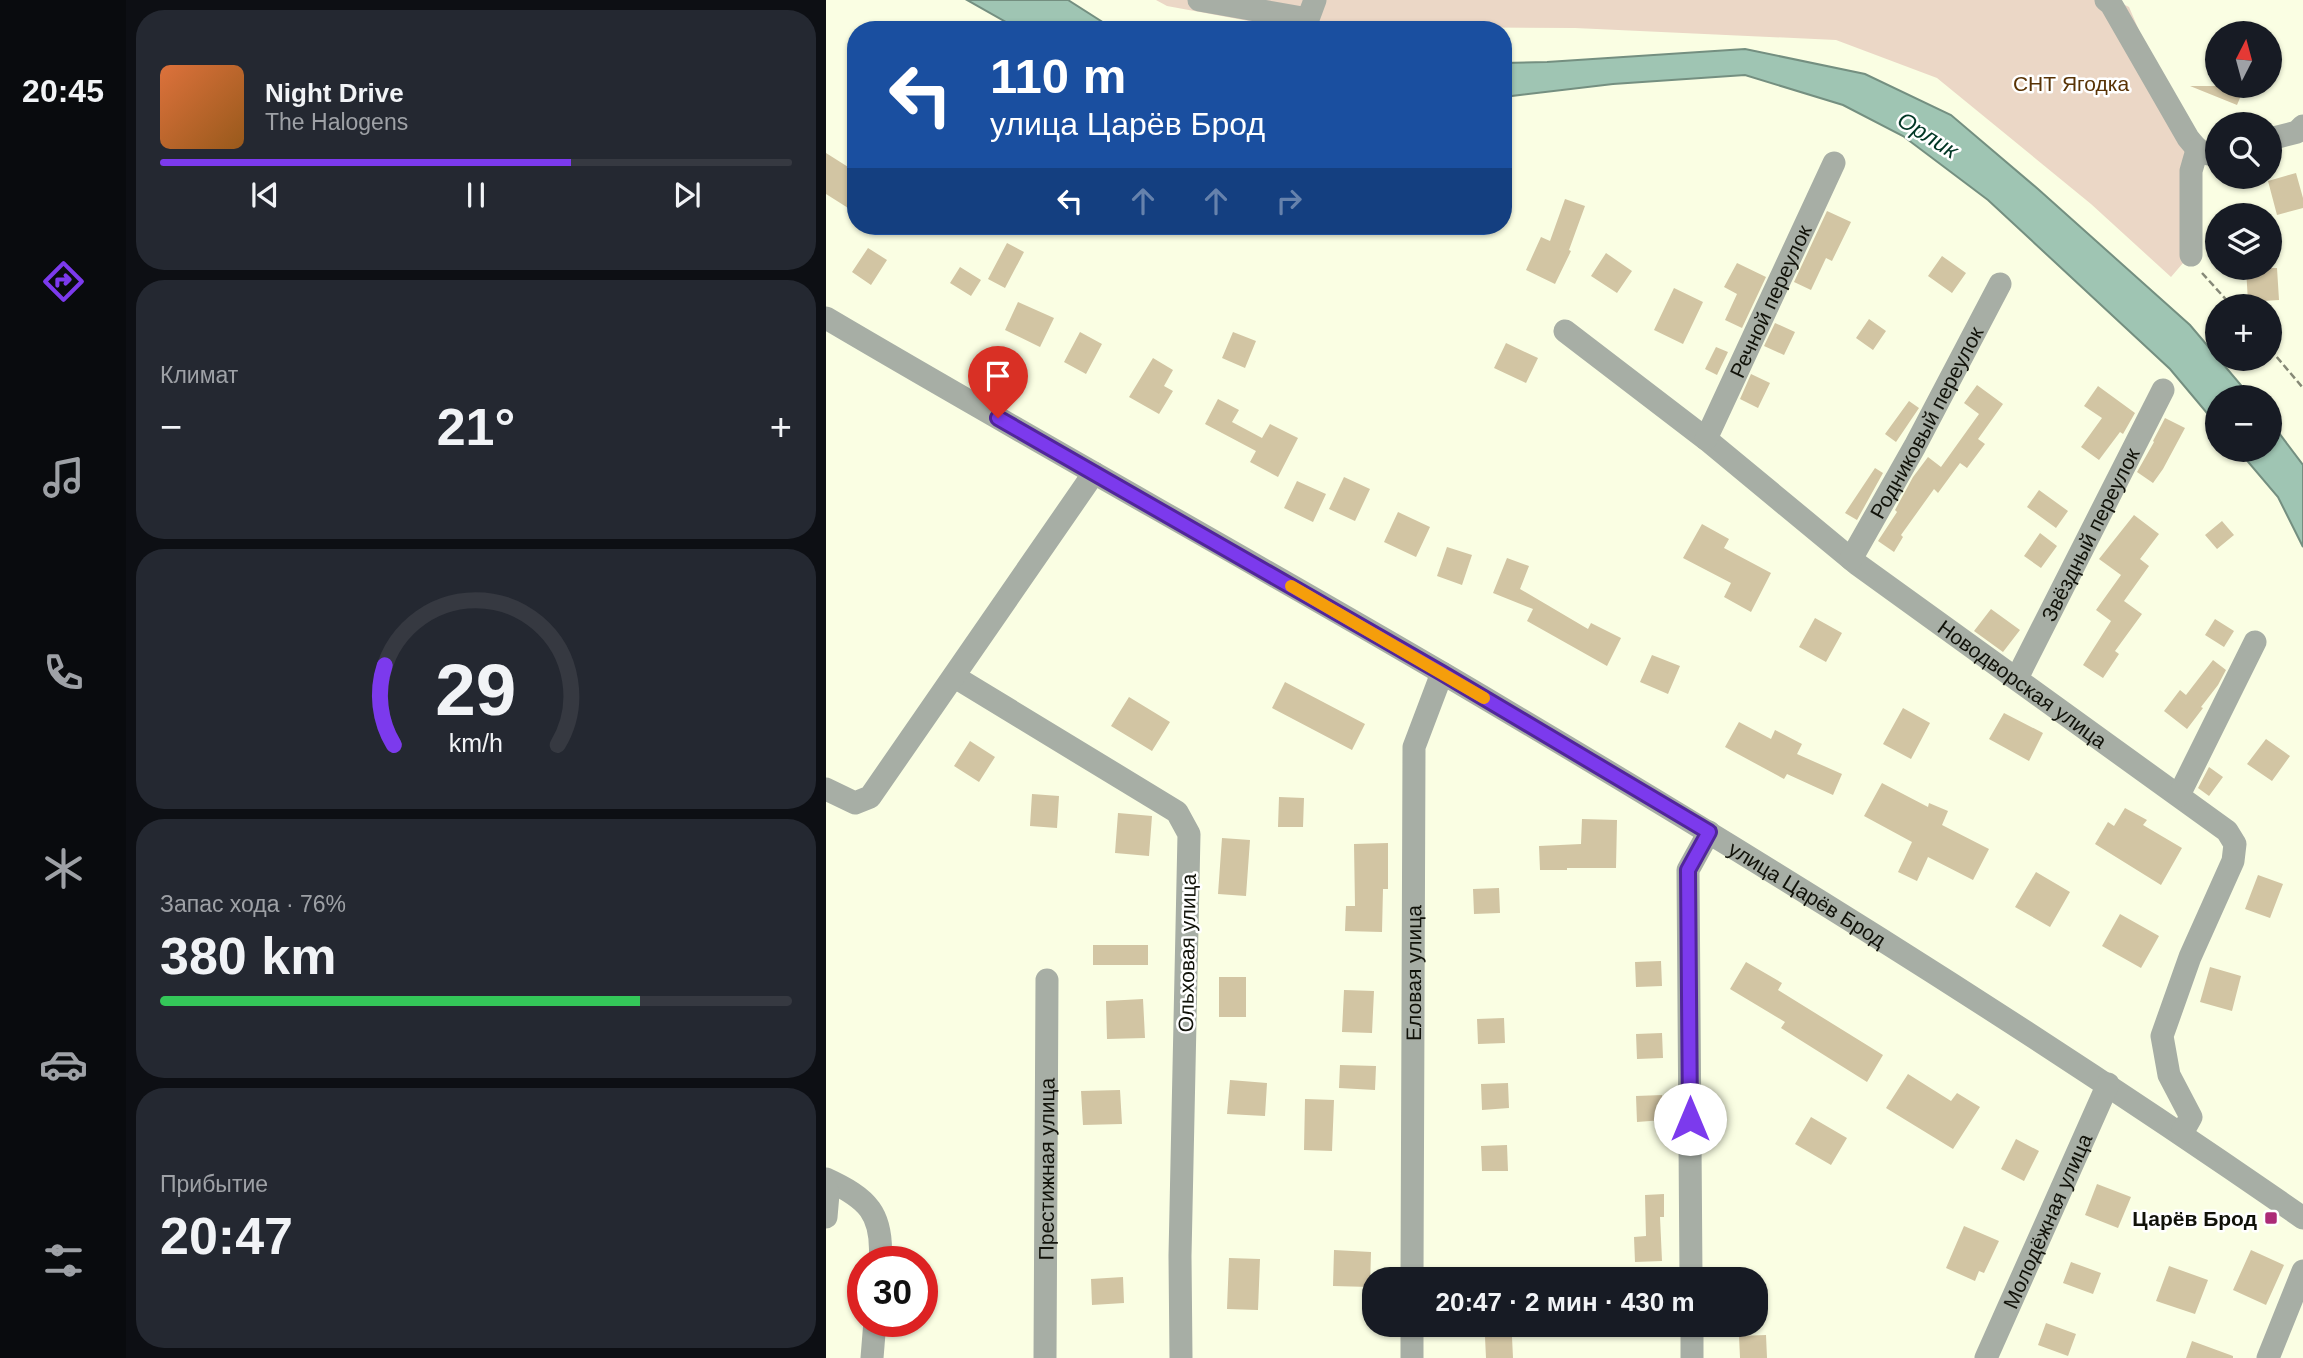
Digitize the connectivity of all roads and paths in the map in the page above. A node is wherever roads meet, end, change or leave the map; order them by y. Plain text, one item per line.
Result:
1 (1199, 0) edge
2 (1315, 0) edge
3 (2106, 0) edge
4 (2303, 126) edge
5 (2282, 136) edge
6 (2205, 151) edge
7 (2205, 154) edge
8 (1834, 163) dead end
9 (2191, 255) joint
10 (2000, 284) dead end
11 (2221, 294) edge
12 (826, 318) edge
13 (1565, 331) dead end
14 (2282, 363) edge
15 (2303, 388) edge
16 (2163, 390) dead end
17 (1706, 439) junction
18 (1094, 473) junction
19 (1851, 559) junction
20 (2255, 642) dead end
21 (1442, 673) junction
22 (955, 677) junction
23 (2017, 678) junction
24 (826, 789) edge
25 (2179, 794) junction
26 (1709, 832) junction
27 (1047, 980) dead end
28 (2108, 1084) junction
29 (2182, 1133) junction
30 (826, 1179) edge
31 (826, 1186) edge
32 (826, 1217) edge
33 (2303, 1218) edge
34 (879, 1246) edge
35 (1412, 1267) edge
36 (1691, 1267) edge
37 (2303, 1271) edge
38 (874, 1337) edge
39 (1412, 1337) edge
40 (1692, 1337) edge
41 (872, 1358) edge
42 (1045, 1358) edge
43 (1181, 1358) edge
44 (1412, 1358) edge
45 (1692, 1358) edge
46 (1986, 1358) edge
47 (2268, 1358) edge

1 - 2 street
3 - 6 street
4 - 5 street
7 - 9 street
8 - 17 street, Речной переулок
9 - 11 path
10 - 19 street, Родниковый переулок
12 - 18 street, улица Царёв Брод
13 - 17 street, Новодворская улица
14 - 15 path
16 - 23 street, Звёздный переулок
17 - 19 street, Новодворская улица
18 - 21 street, улица Царёв Брод
18 - 22 street
19 - 23 street, Новодворская улица
20 - 25 street
21 - 26 street, улица Царёв Брод
21 - 35 street, Еловая улица
22 - 24 street
22 - 43 street, Ольховая улица
23 - 25 street, Новодворская улица
25 - 29 street, Новодворская улица
26 - 28 street, улица Царёв Брод
26 - 36 street
27 - 42 street, Престижная улица
28 - 29 street, улица Царёв Брод
28 - 46 street, Молодёжная улица
29 - 33 street, улица Царёв Брод
30 - 34 street
31 - 32 street
37 - 47 street
38 - 41 street
39 - 44 street
40 - 45 street

